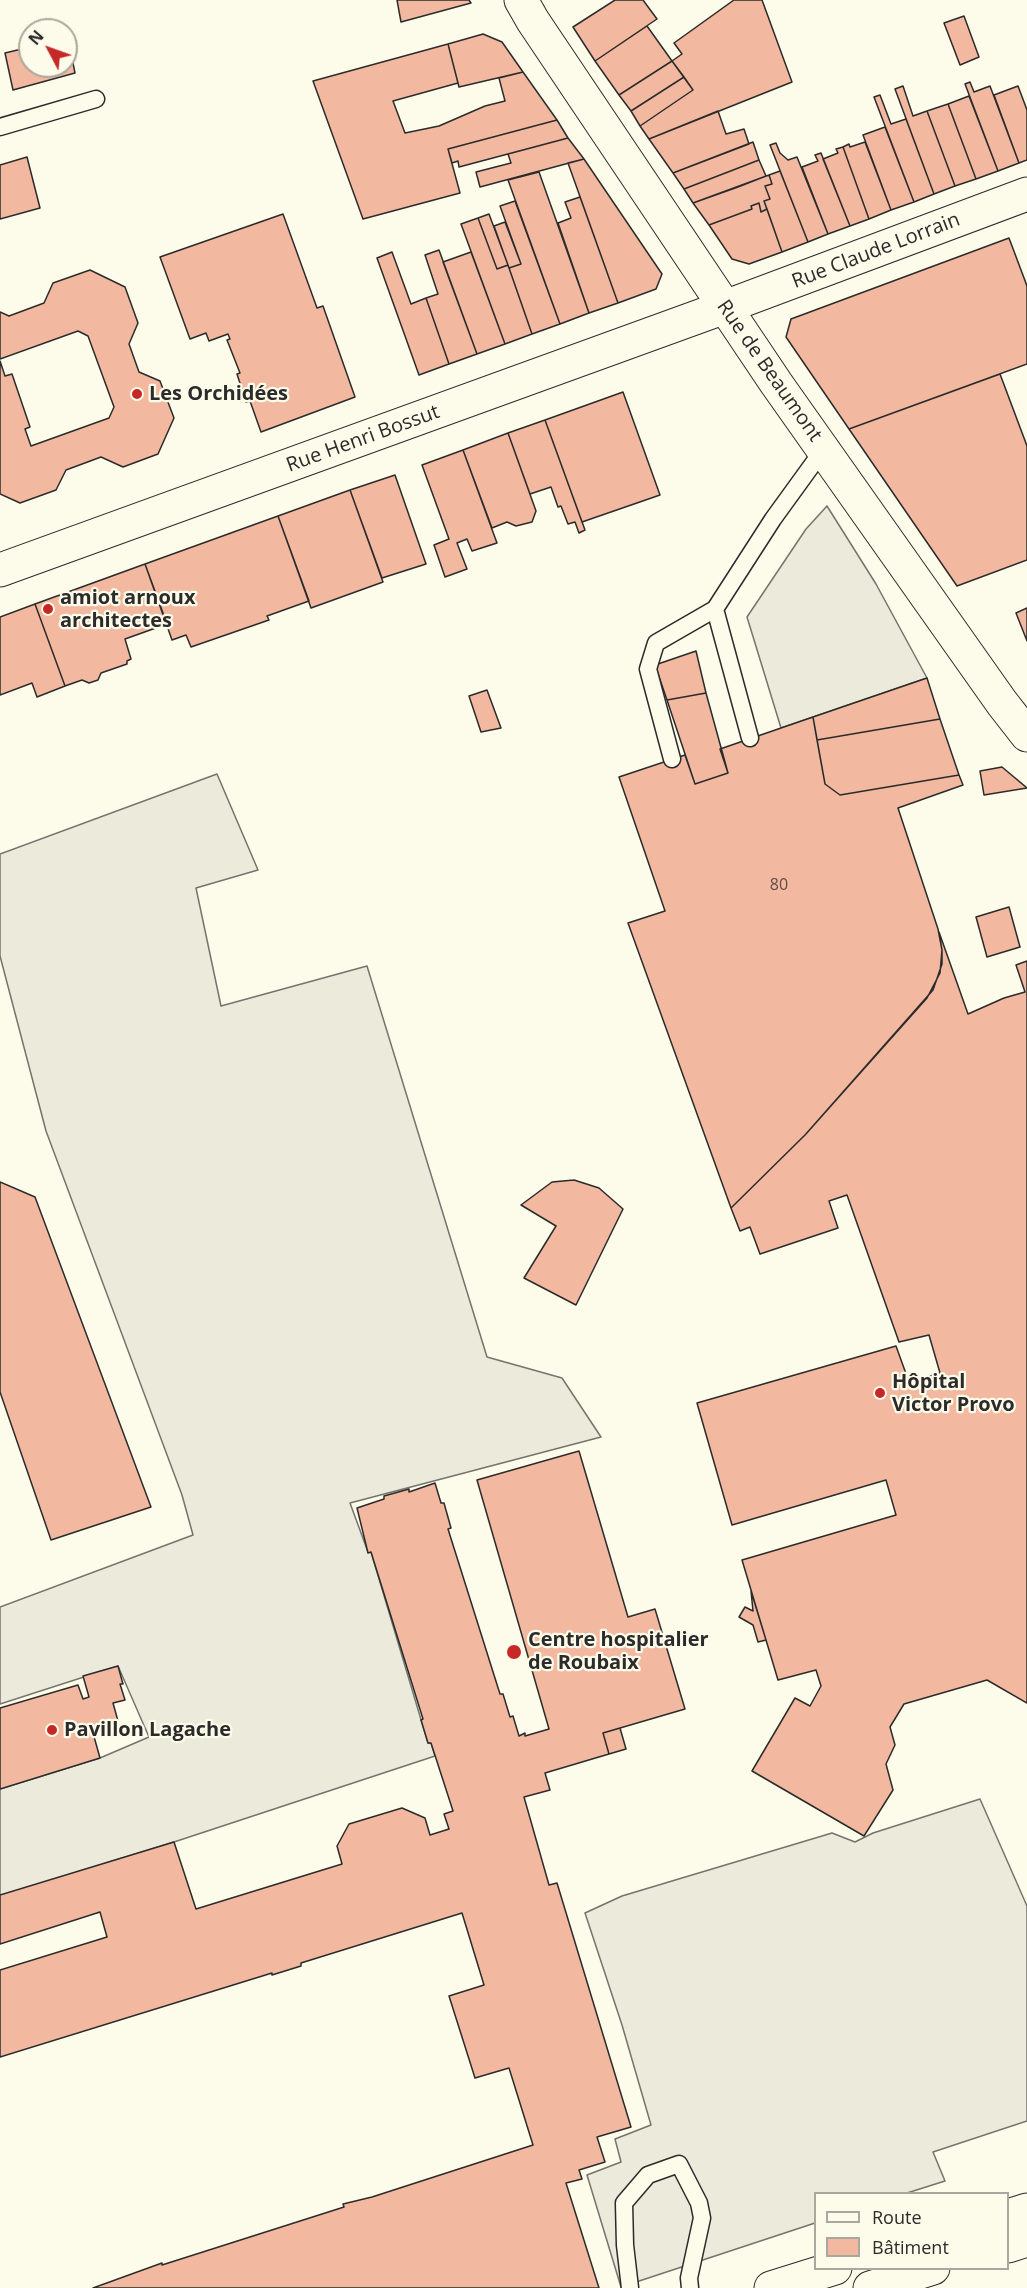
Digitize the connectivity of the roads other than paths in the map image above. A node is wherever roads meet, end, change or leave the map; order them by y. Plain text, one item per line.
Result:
1 (521, 0) edge
2 (96, 99) dead end
3 (0, 127) edge
4 (1027, 194) edge
5 (726, 308) junction
6 (823, 450) junction
7 (0, 570) edge
8 (715, 609) junction
9 (1024, 727) edge
10 (750, 738) dead end
11 (672, 759) dead end
12 (1027, 2210) edge
13 (1009, 2216) edge
14 (1027, 2240) edge
15 (1009, 2246) edge
16 (829, 2270) edge
17 (927, 2270) edge
18 (630, 2288) edge
19 (690, 2288) edge
20 (771, 2288) edge
21 (870, 2288) edge

1 - 5 street, Rue de Beaumont
2 - 3 lane
4 - 5 street, Rue Claude Lorrain
5 - 6 street, Rue de Beaumont
5 - 7 street, Rue Henri Bossut
6 - 8 lane
6 - 9 street, Rue de Beaumont
8 - 10 lane
8 - 11 lane
12 - 13 street
14 - 15 street
16 - 20 street
17 - 21 street
18 - 19 lane

